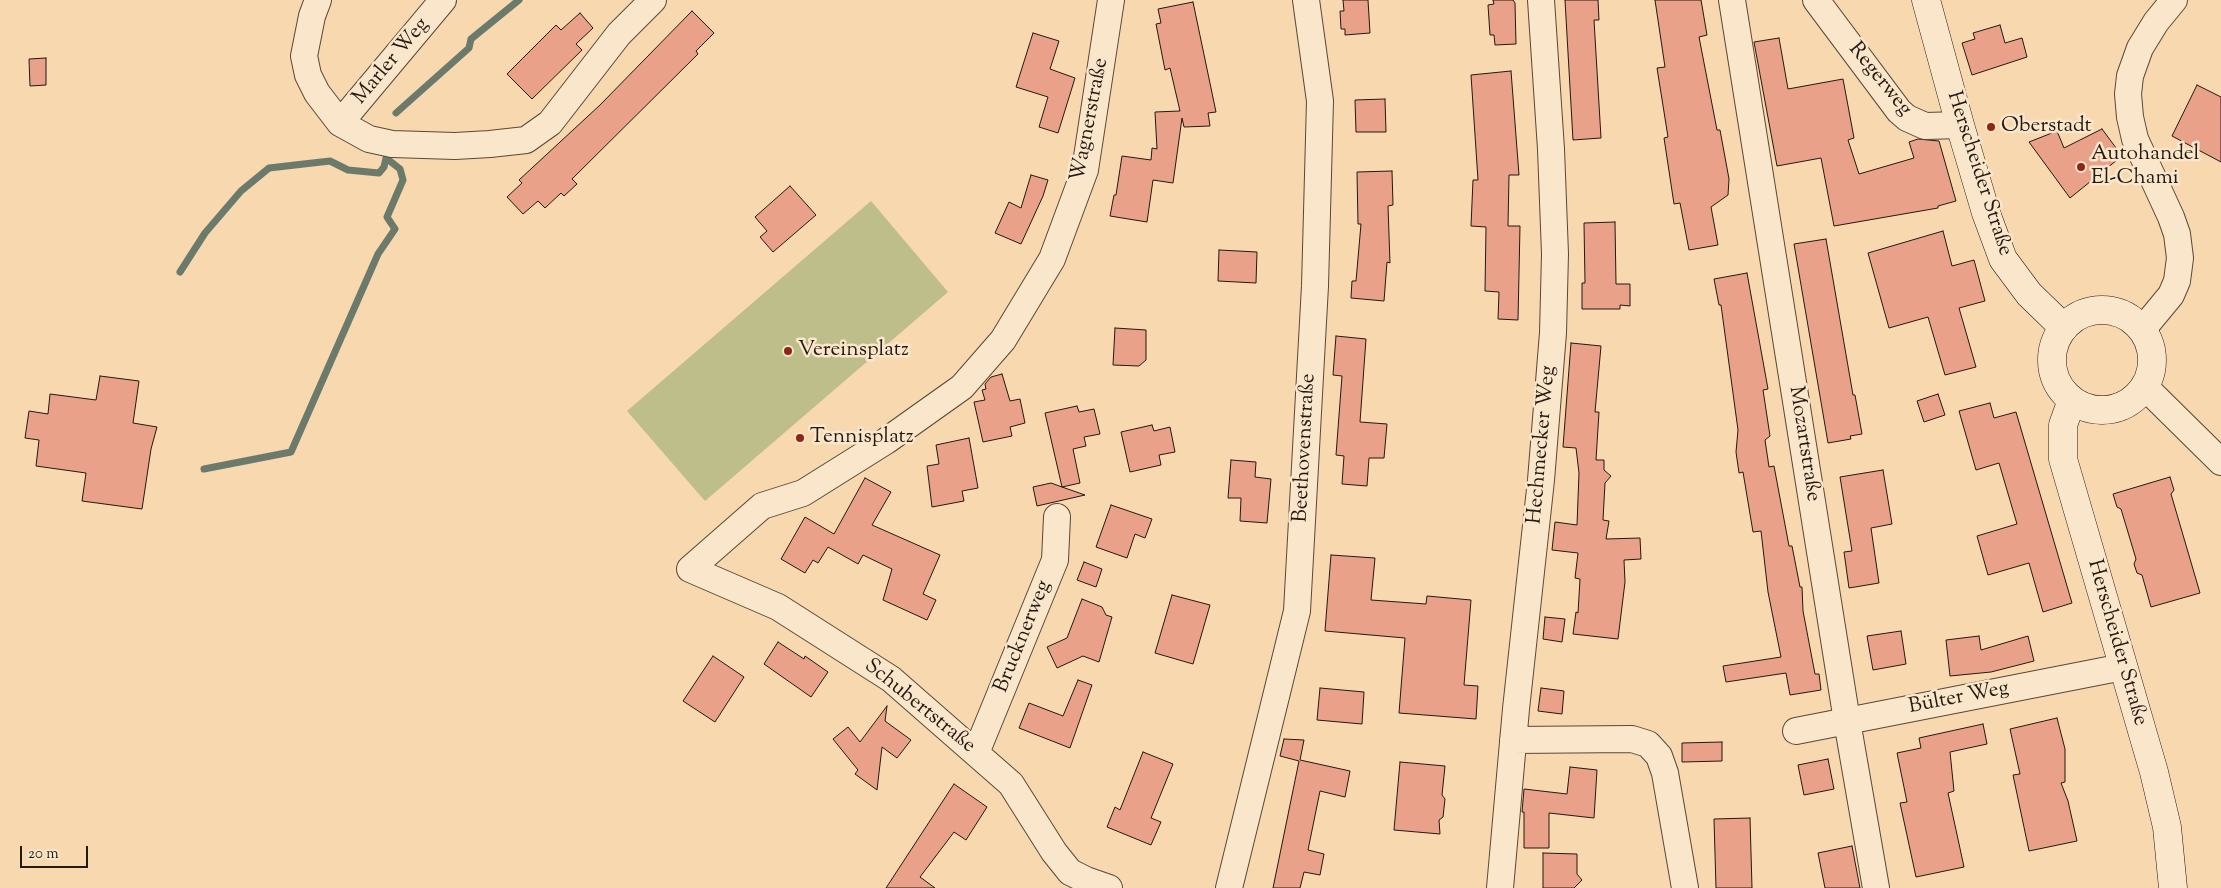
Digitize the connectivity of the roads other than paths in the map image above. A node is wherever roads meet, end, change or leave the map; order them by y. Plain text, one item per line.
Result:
1 (318, 0) edge
2 (443, 0) edge
3 (653, 0) edge
4 (1110, 0) edge
5 (1306, 0) edge
6 (1541, 0) edge
7 (1732, 0) edge
8 (1816, 0) edge
9 (1926, 0) edge
10 (2174, 0) edge
11 (340, 123) junction
12 (1960, 125) junction
13 (2064, 328) junction
14 (2142, 330) junction
15 (2144, 386) junction
16 (2072, 400) junction
17 (2221, 462) edge
18 (1057, 517) dead end
19 (690, 570) joint
20 (2123, 667) junction
21 (1847, 721) junction
22 (1796, 731) dead end
23 (1513, 740) junction
24 (976, 753) junction
25 (1109, 888) edge
26 (1229, 888) edge
27 (1500, 888) edge
28 (1685, 888) edge
29 (1876, 888) edge
30 (2173, 888) edge

1 - 11 street
2 - 11 street, Marler Weg
3 - 11 street
4 - 19 street, Wagnerstraße
5 - 26 street, Beethovenstraße
6 - 23 street, Hechmecker Weg
7 - 21 street, Mozartstraße
8 - 12 street, Regerweg
9 - 12 main road, Herscheider Straße
10 - 14 street
12 - 13 main road, Herscheider Straße
13 - 14 main road
13 - 16 main road
14 - 15 main road
15 - 16 main road
15 - 17 street
16 - 20 main road, Herscheider Straße
18 - 24 street, Brucknerweg
19 - 24 street, Schubertstraße
20 - 21 street, Bülter Weg
20 - 30 main road, Herscheider Straße
21 - 22 street, Bülter Weg
21 - 29 street, Mozartstraße
23 - 27 street, Hechmecker Weg
23 - 28 street
24 - 25 street, Schubertstraße

